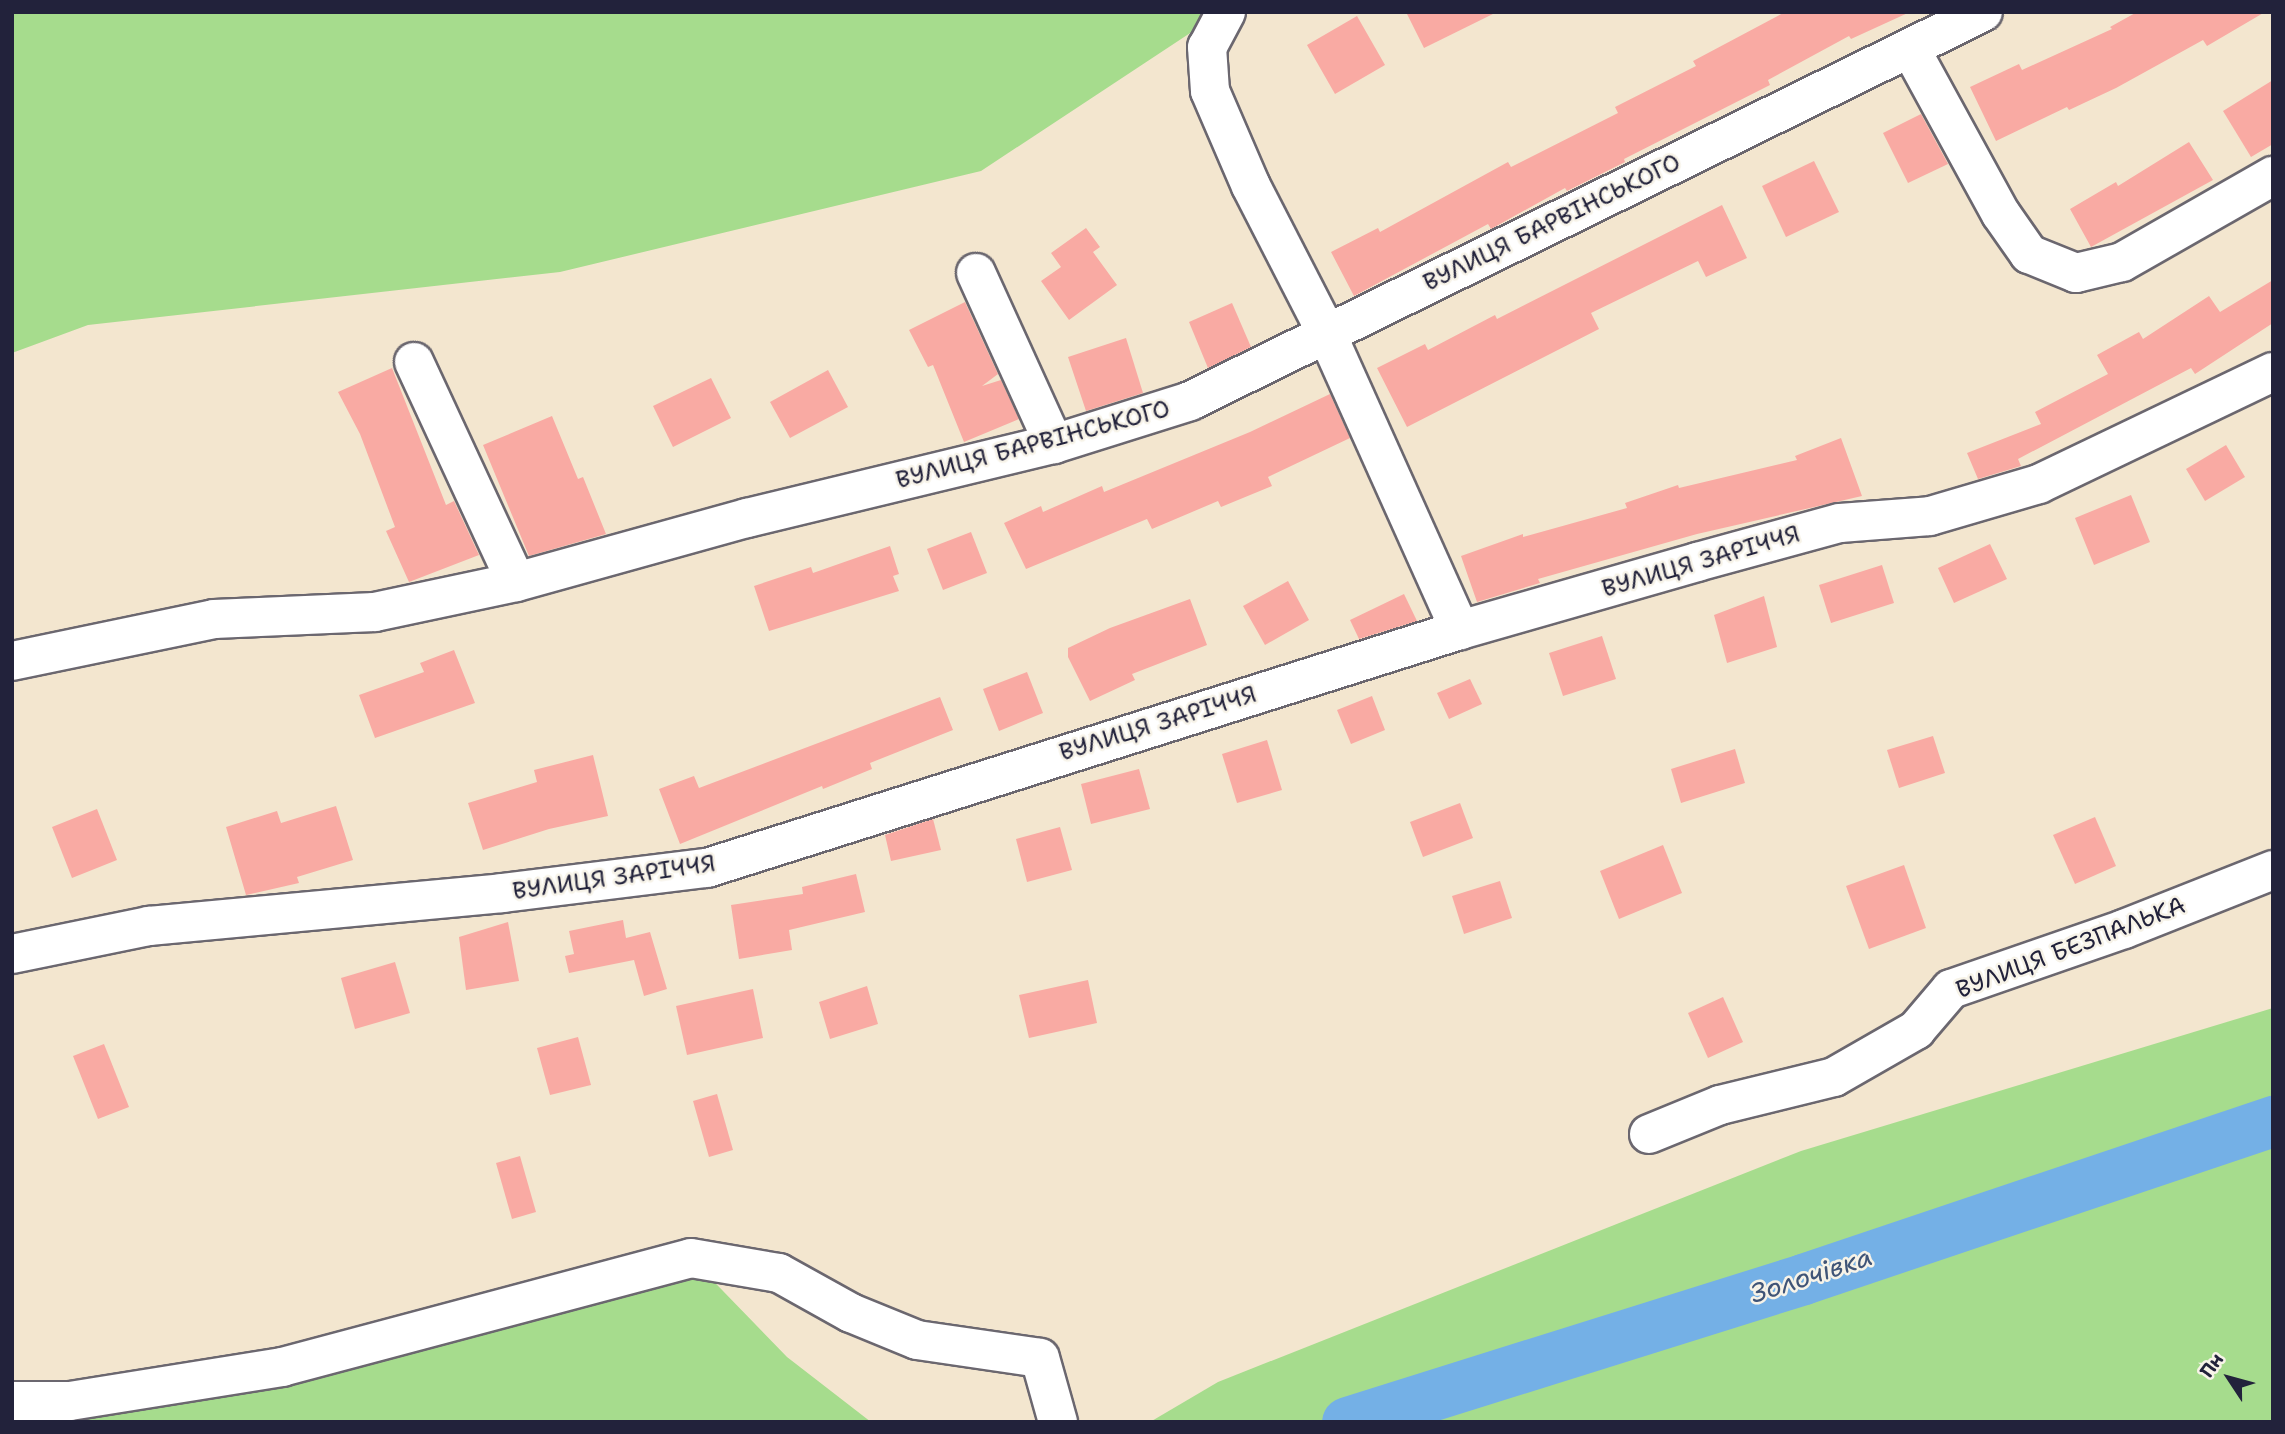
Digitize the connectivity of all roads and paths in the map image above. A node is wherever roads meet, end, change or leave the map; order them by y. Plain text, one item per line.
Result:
1 (1226, 12) edge
2 (1983, 12) edge
3 (1910, 48) junction
4 (2273, 176) edge
5 (976, 272) dead end
6 (1326, 332) junction
7 (415, 362) dead end
8 (2273, 372) edge
9 (1054, 444) junction
10 (516, 582) junction
11 (1460, 630) junction
12 (12, 661) edge
13 (2273, 870) edge
14 (12, 954) edge
15 (1649, 1134) dead end
16 (12, 1401) edge
17 (1058, 1422) edge

1 - 6 street
2 - 3 street, ВУЛИЦЯ БАРВІНСЬКОГО
3 - 4 street
3 - 6 street, ВУЛИЦЯ БАРВІНСЬКОГО
5 - 9 street
6 - 9 street, ВУЛИЦЯ БАРВІНСЬКОГО
6 - 11 street
7 - 10 street
8 - 11 street, ВУЛИЦЯ ЗАРІЧЧЯ
9 - 10 street, ВУЛИЦЯ БАРВІНСЬКОГО
10 - 12 street, ВУЛИЦЯ БАРВІНСЬКОГО
11 - 14 street, ВУЛИЦЯ ЗАРІЧЧЯ
13 - 15 street, ВУЛИЦЯ БЕЗПАЛЬКА
16 - 17 street

